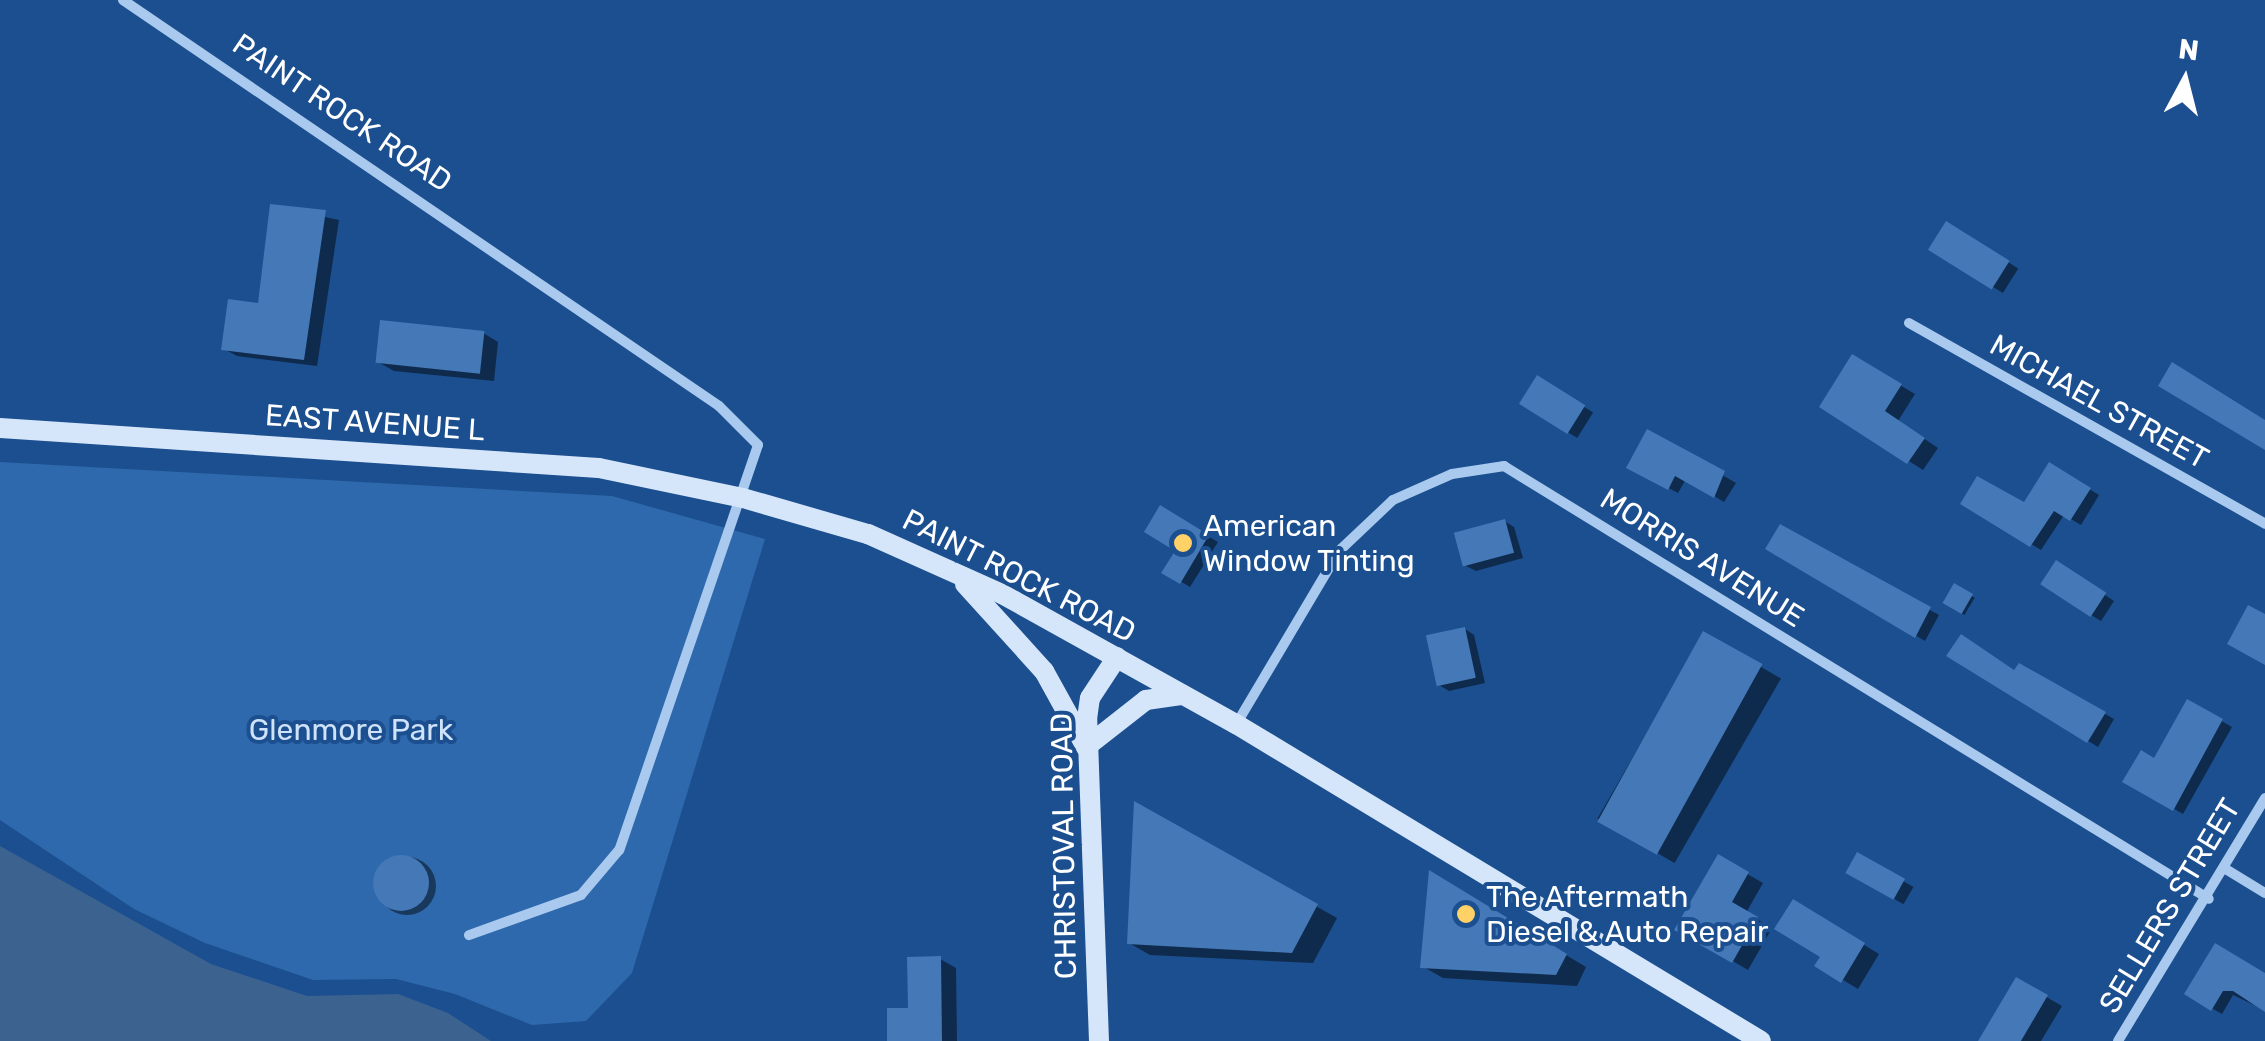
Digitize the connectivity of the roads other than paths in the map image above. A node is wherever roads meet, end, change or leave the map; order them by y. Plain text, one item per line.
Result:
1 (123, 0) edge
2 (1908, 322) dead end
3 (0, 428) edge
4 (744, 498) junction
5 (2265, 524) edge
6 (953, 572) junction
7 (1117, 657) junction
8 (1183, 694) junction
9 (1236, 724) junction
10 (1086, 747) junction
11 (2265, 798) edge
12 (2224, 868) junction
13 (2265, 893) edge
14 (2209, 898) junction
15 (469, 935) dead end
16 (1099, 1041) edge
17 (1761, 1041) edge
18 (2118, 1041) edge

1 - 4 street, PAINT ROCK ROAD
2 - 5 street, MICHAEL STREET
3 - 4 main road, EAST AVENUE L
4 - 6 main road, PAINT ROCK ROAD
4 - 15 street
6 - 7 main road, PAINT ROCK ROAD
6 - 10 main road
7 - 8 main road, PAINT ROCK ROAD
7 - 10 main road, CHRISTOVAL ROAD
8 - 9 main road, PAINT ROCK ROAD
8 - 10 main road
9 - 14 street, MORRIS AVENUE
9 - 17 main road, PAINT ROCK ROAD
10 - 16 main road, CHRISTOVAL ROAD
11 - 12 street, SELLERS STREET
12 - 13 street
12 - 14 street, SELLERS STREET
14 - 18 street, SELLERS STREET

